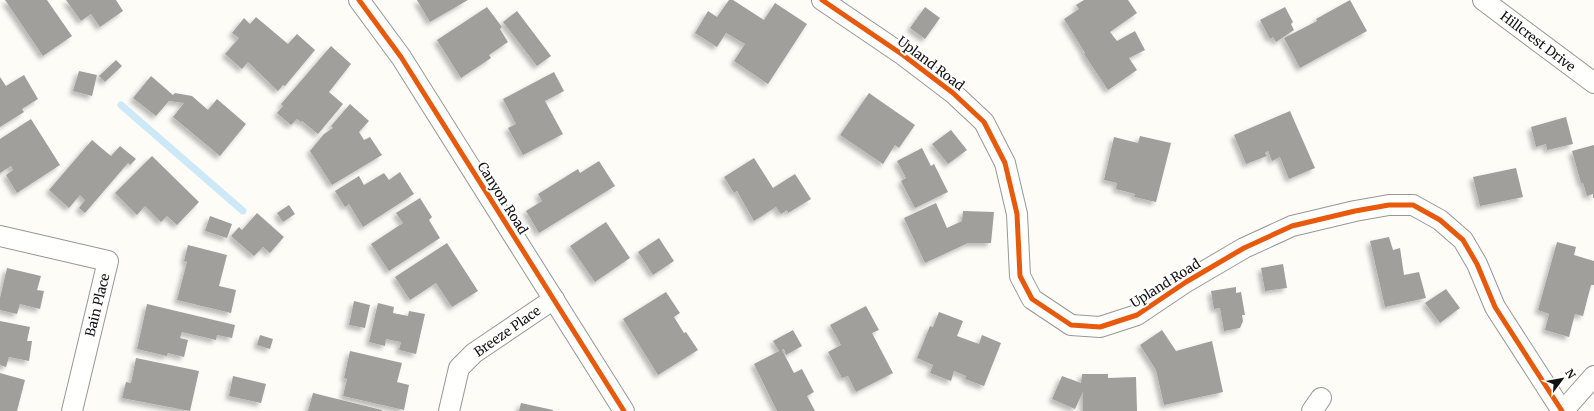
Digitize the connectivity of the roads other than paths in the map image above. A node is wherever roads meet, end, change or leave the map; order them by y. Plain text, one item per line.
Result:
1 (359, 0) edge
2 (822, 0) edge
3 (1483, 0) edge
4 (1594, 83) edge
5 (0, 236) edge
6 (554, 299) junction
7 (1594, 376) edge
8 (72, 411) edge
9 (449, 411) edge
10 (624, 411) edge
11 (1562, 411) edge

1 - 6 street, Canyon Road
2 - 11 street, Upland Road
3 - 4 street, Hillcrest Drive
5 - 8 street, Bain Place
6 - 9 street, Breeze Place
6 - 10 street, Canyon Road
7 - 11 street

